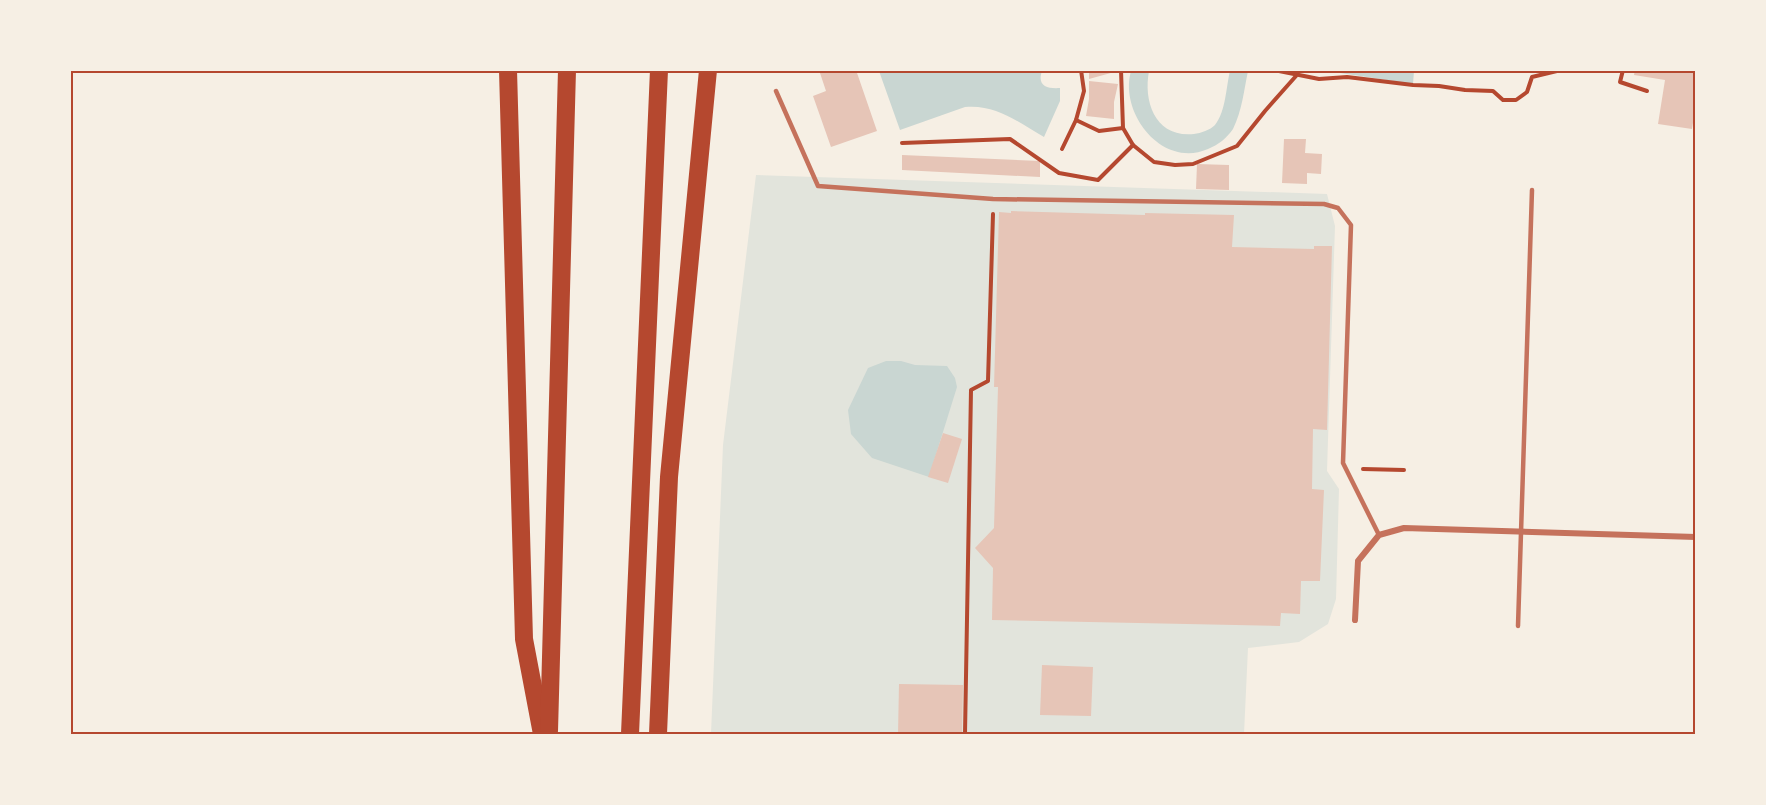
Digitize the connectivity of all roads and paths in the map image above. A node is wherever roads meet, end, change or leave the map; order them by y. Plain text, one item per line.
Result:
1 (508, 70) edge
2 (567, 70) edge
3 (659, 70) edge
4 (708, 70) edge
5 (1081, 70) edge
6 (1121, 70) edge
7 (1274, 70) edge
8 (1297, 70) edge
9 (1561, 70) edge
10 (1623, 70) edge
11 (1296, 76) junction
12 (776, 91) dead end
13 (1647, 91) dead end
14 (1076, 120) junction
15 (1123, 128) junction
16 (902, 143) dead end
17 (1133, 145) junction
18 (1062, 149) dead end
19 (1532, 190) dead end
20 (993, 211) dead end
21 (1362, 469) dead end
22 (1404, 470) dead end
23 (1521, 532) junction
24 (1379, 535) junction
25 (1695, 537) edge
26 (1355, 620) dead end
27 (1518, 626) dead end
28 (542, 735) edge
29 (549, 735) edge
30 (630, 735) edge
31 (658, 735) edge
32 (965, 735) edge

1 - 28 highway
2 - 29 highway
3 - 30 highway
4 - 31 highway
5 - 14 path
6 - 15 path
7 - 11 path
8 - 11 path
9 - 11 path
10 - 13 path
11 - 17 path
12 - 24 lane
14 - 15 path
14 - 18 path
15 - 17 path
16 - 17 path
19 - 23 lane
20 - 32 path
21 - 22 path
23 - 24 street
23 - 25 street
23 - 27 lane
24 - 26 street

